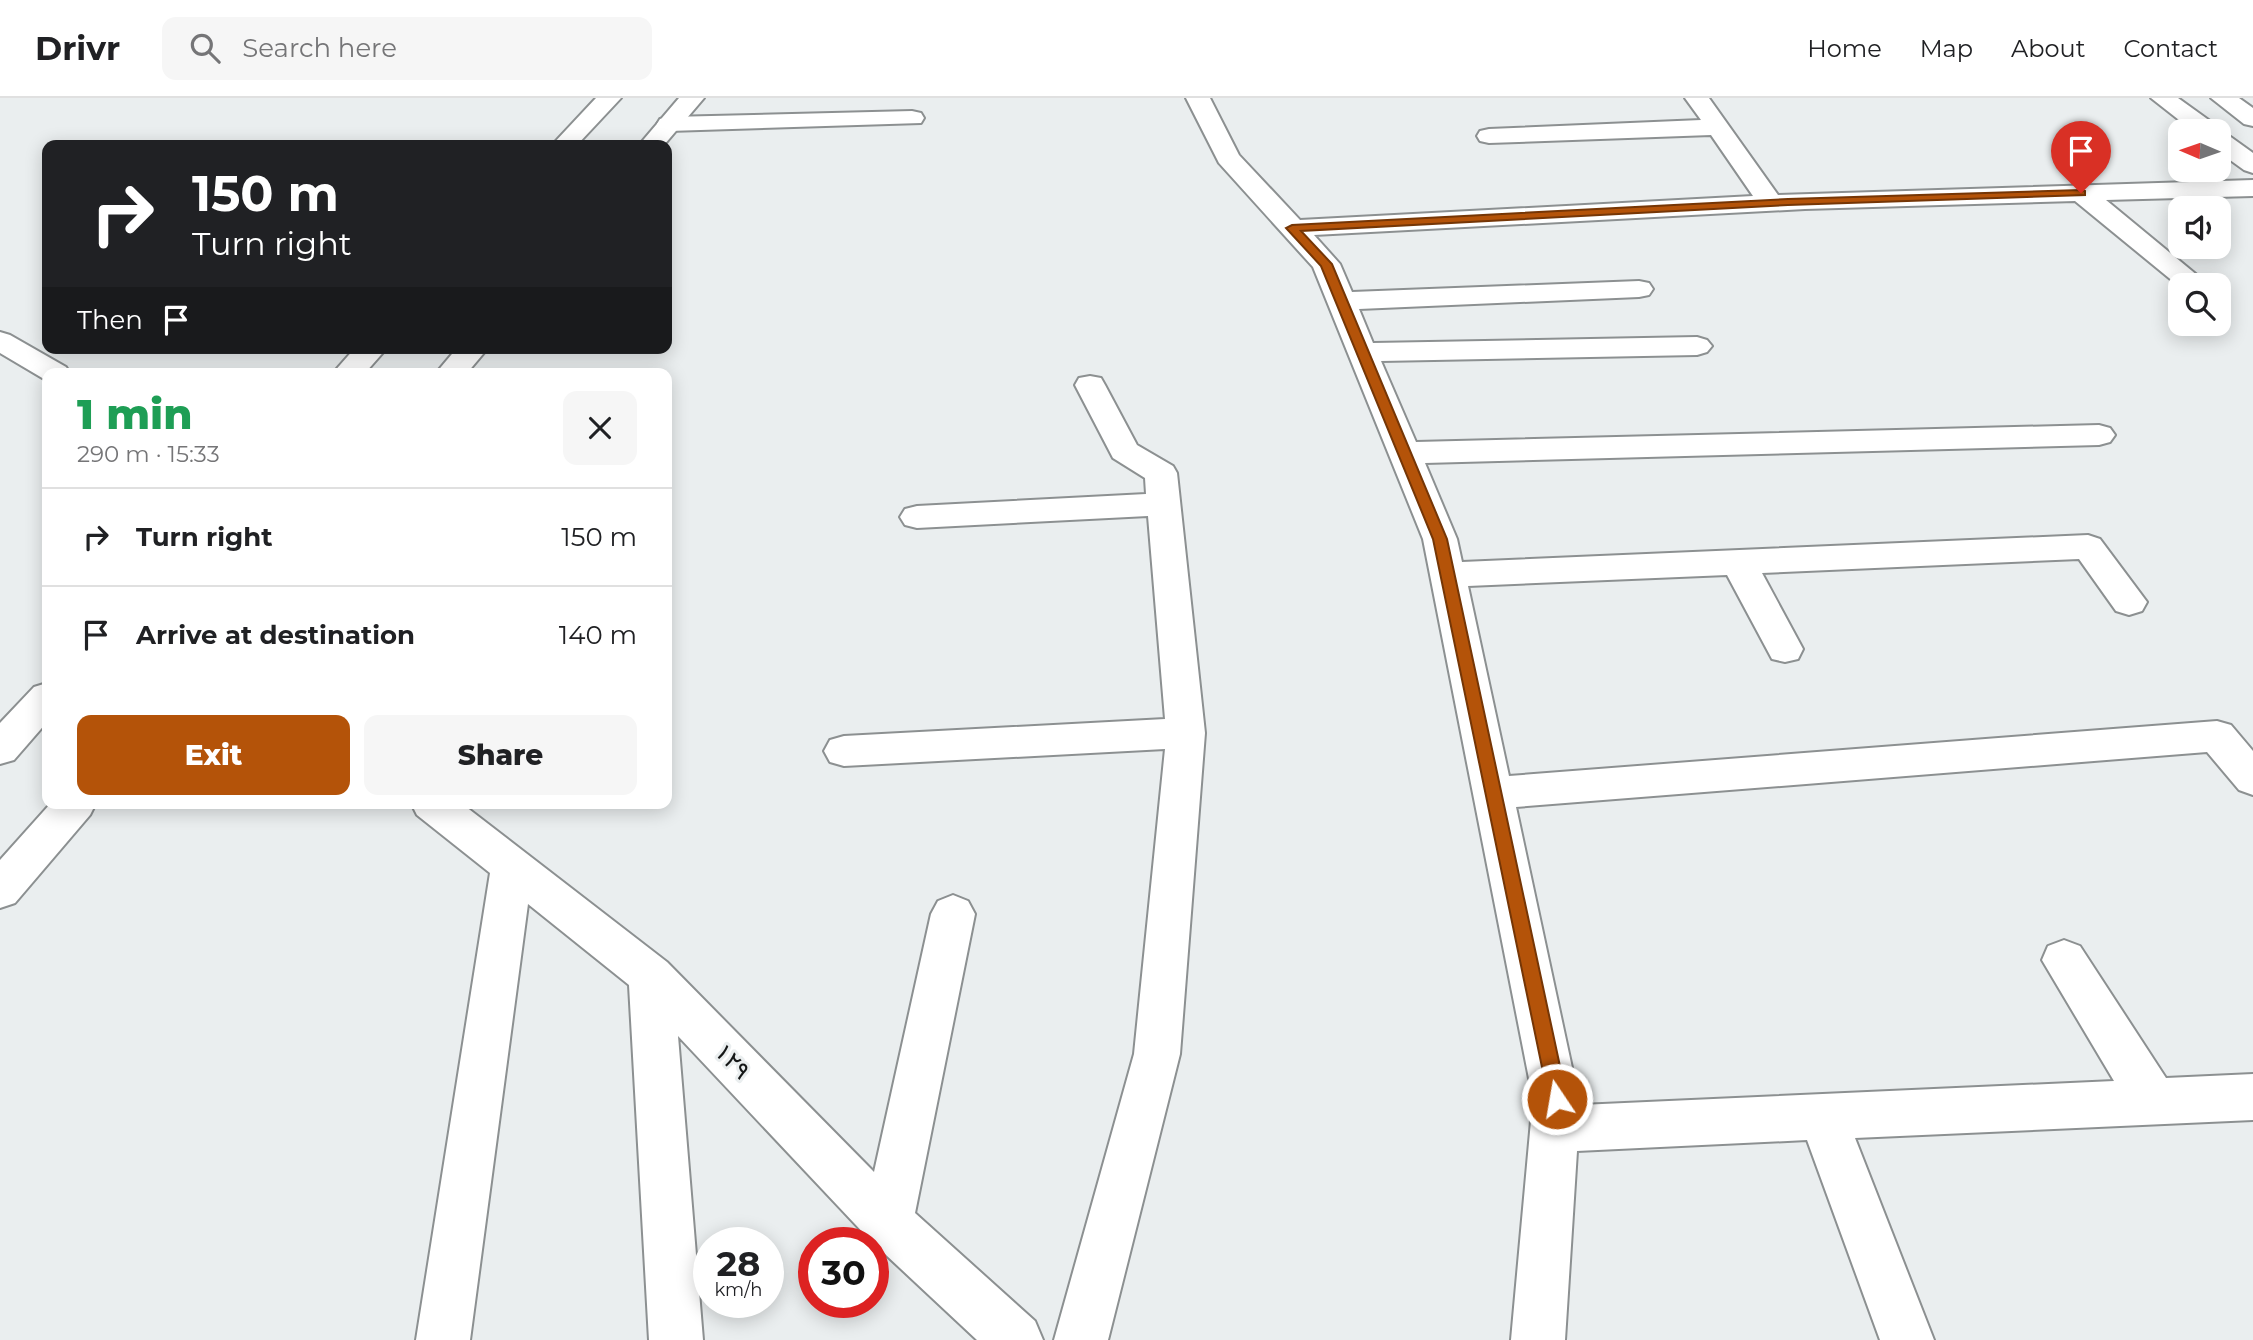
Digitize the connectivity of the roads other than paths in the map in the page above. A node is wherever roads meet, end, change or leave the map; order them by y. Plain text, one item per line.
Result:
1 (609, 98) edge
2 (692, 98) edge
3 (1198, 98) edge
4 (1697, 98) edge
5 (2163, 98) edge
6 (2223, 98) edge
7 (912, 118) dead end
8 (2192, 119) edge
9 (2253, 119) edge
10 (669, 124) junction
11 (1717, 127) junction
12 (1489, 136) dead end
13 (569, 140) edge
14 (655, 140) edge
15 (2231, 149) edge
16 (2253, 165) edge
17 (2253, 188) edge
18 (2081, 193) junction
19 (1771, 203) junction
20 (1292, 228) junction
21 (2180, 273) edge
22 (1639, 289) dead end
23 (1341, 302) junction
24 (0, 341) edge
25 (1697, 346) dead end
26 (1362, 352) junction
27 (366, 354) edge
28 (467, 354) edge
29 (46, 368) edge
30 (353, 368) edge
31 (455, 368) edge
32 (1090, 385) dead end
33 (2099, 435) dead end
34 (1404, 453) junction
35 (1164, 504) junction
36 (917, 517) dead end
37 (1738, 562) junction
38 (1447, 575) junction
39 (2129, 602) dead end
40 (1785, 649) dead end
41 (42, 703) edge
42 (1186, 733) junction
43 (0, 749) edge
44 (844, 751) dead end
45 (2253, 779) edge
46 (1493, 793) junction
47 (71, 809) edge
48 (439, 809) edge
49 (512, 867) junction
50 (0, 890) edge
51 (953, 914) dead end
52 (2064, 960) dead end
53 (651, 976) junction
54 (2253, 1097) edge
55 (2153, 1101) junction
56 (1822, 1116) junction
57 (1555, 1129) junction
58 (888, 1222) junction
59 (443, 1340) edge
60 (676, 1340) edge
61 (1016, 1340) edge
62 (1081, 1340) edge
63 (1538, 1340) edge
64 (1907, 1340) edge

1 - 13 street
2 - 10 street
3 - 20 street
4 - 11 street
5 - 8 street
6 - 9 street
7 - 10 street
10 - 14 street
11 - 12 street
11 - 19 street
15 - 16 street
17 - 18 street
18 - 19 street
18 - 21 street
19 - 20 street
20 - 23 street
22 - 23 street
23 - 26 street
24 - 29 street
25 - 26 street
26 - 34 street
27 - 30 street
28 - 31 street
32 - 35 street
33 - 34 street
34 - 38 street
35 - 36 street
35 - 42 street
37 - 38 street
37 - 39 street
37 - 40 street
38 - 46 street
41 - 43 street
42 - 44 street
42 - 62 street
45 - 46 street
46 - 57 street
47 - 50 street
48 - 49 street, ۱۲۹
49 - 53 street, ۱۲۹
49 - 59 street
51 - 58 street
52 - 55 street
53 - 58 street, ۱۲۹
53 - 60 street
54 - 55 street
55 - 56 street
56 - 57 street
56 - 64 street
57 - 63 street
58 - 61 street, ۱۲۹

